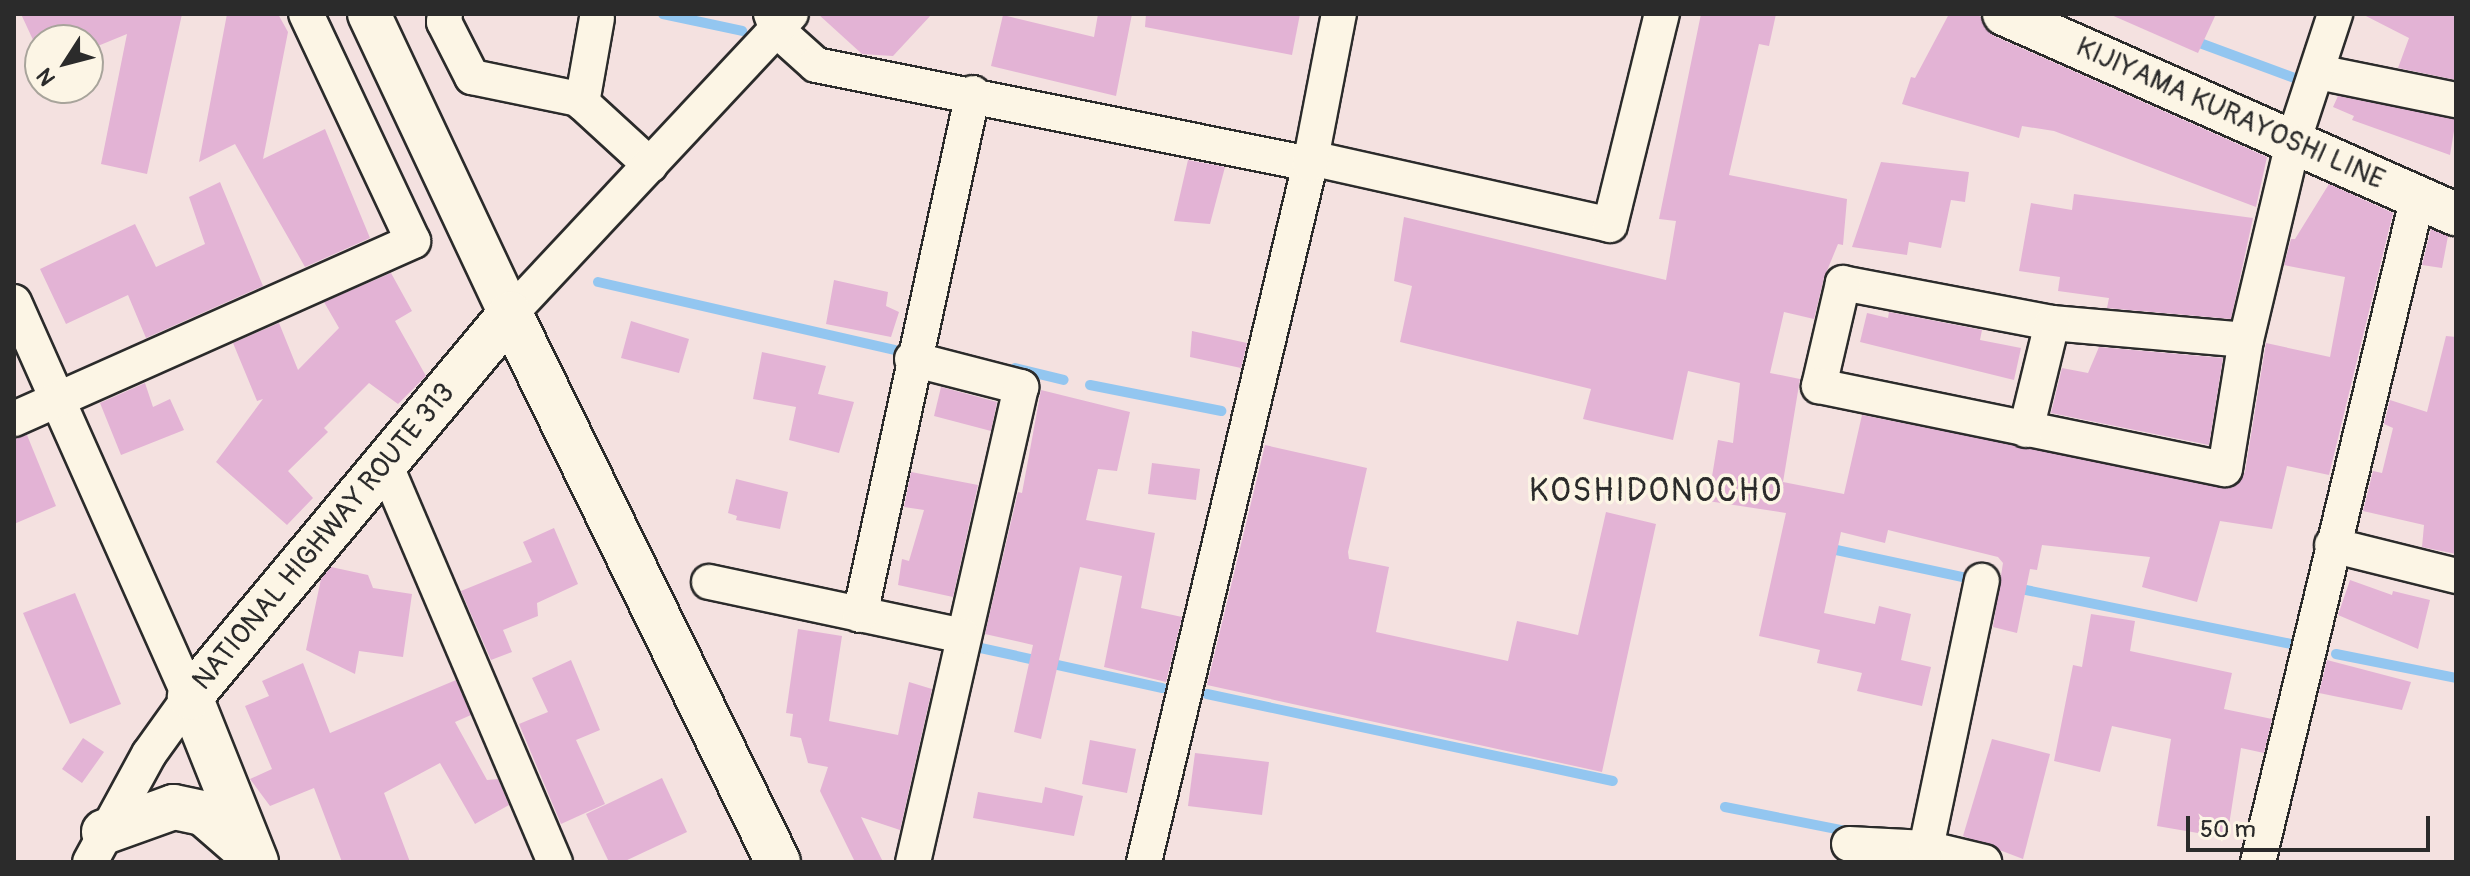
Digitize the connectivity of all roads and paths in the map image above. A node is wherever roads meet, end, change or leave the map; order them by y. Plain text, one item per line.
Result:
1 (306, 14) edge
2 (369, 14) edge
3 (445, 14) edge
4 (1339, 14) edge
5 (1662, 14) edge
6 (2004, 14) edge
7 (2335, 14) edge
8 (597, 18) dead end
9 (780, 19) edge
10 (2318, 72) junction
11 (973, 93) junction
12 (2456, 100) edge
13 (582, 103) junction
14 (2293, 142) junction
15 (1311, 161) junction
16 (650, 165) junction
17 (2418, 196) junction
18 (2456, 214) edge
19 (14, 302) edge
20 (510, 314) junction
21 (2052, 323) junction
22 (2246, 340) junction
23 (912, 359) junction
24 (57, 400) junction
25 (14, 419) edge
26 (2026, 430) junction
27 (385, 464) junction
28 (2332, 545) junction
29 (2456, 576) edge
30 (1982, 581) dead end
31 (709, 582) dead end
32 (860, 615) junction
33 (962, 636) junction
34 (190, 697) junction
35 (1849, 844) dead end
36 (97, 847) edge
37 (1926, 848) junction
38 (255, 860) edge
39 (555, 862) edge
40 (778, 862) edge
41 (913, 862) edge
42 (1144, 862) edge
43 (1984, 862) edge
44 (2258, 862) edge

1 - 24 street
2 - 20 main road
3 - 13 street
4 - 15 street
5 - 15 street
6 - 14 main road, KIJIYAMA KURAYOSHI LINE
7 - 10 street
8 - 13 street
9 - 11 street
9 - 16 street
10 - 12 street
10 - 14 street
11 - 15 street
11 - 23 street
13 - 16 street
14 - 17 main road, KIJIYAMA KURAYOSHI LINE
14 - 22 street
15 - 42 street
16 - 20 street
17 - 18 main road, KIJIYAMA KURAYOSHI LINE
17 - 28 street
19 - 24 street
20 - 27 highway, NATIONAL HIGHWAY ROUTE 313
20 - 40 highway
21 - 22 street
21 - 26 street
21 - 26 street
22 - 26 street
23 - 32 street
23 - 33 street
24 - 25 street
24 - 34 street
27 - 34 highway, NATIONAL HIGHWAY ROUTE 313
27 - 39 street
28 - 29 street
28 - 44 street
30 - 37 street
31 - 32 street
32 - 33 street
33 - 41 street
34 - 36 street
34 - 38 highway, NATIONAL HIGHWAY ROUTE 313
35 - 37 street
36 - 38 highway
37 - 43 street

